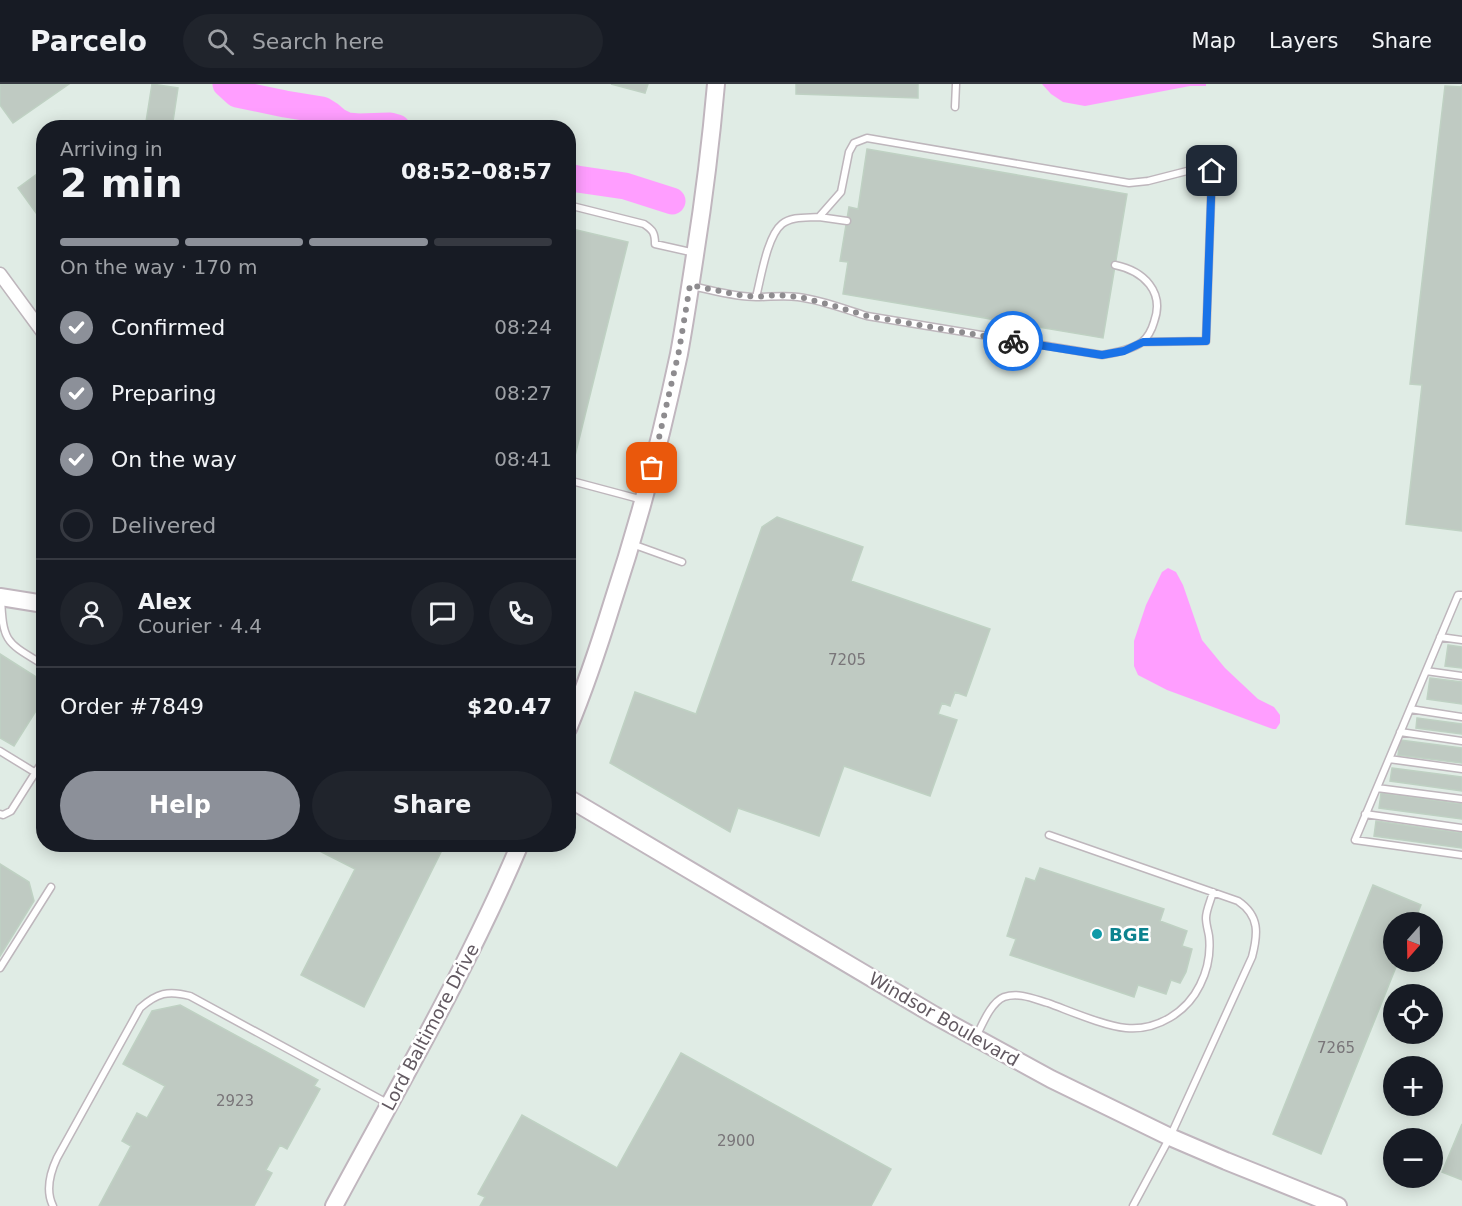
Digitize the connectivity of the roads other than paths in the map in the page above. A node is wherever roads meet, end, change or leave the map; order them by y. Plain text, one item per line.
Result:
1 (716, 84) edge
2 (956, 84) edge
3 (955, 107) dead end
4 (576, 207) edge
5 (819, 217) junction
6 (847, 221) dead end
7 (695, 253) junction
8 (1115, 265) dead end
9 (0, 273) edge
10 (690, 285) junction
11 (756, 297) junction
12 (36, 323) edge
13 (1143, 342) junction
14 (576, 482) edge
15 (644, 500) junction
16 (631, 544) junction
17 (682, 562) dead end
18 (1462, 595) edge
19 (1, 597) edge
20 (36, 603) edge
21 (1440, 637) junction
22 (1462, 640) edge
23 (36, 660) edge
24 (1426, 671) junction
25 (1462, 676) edge
26 (576, 709) edge
27 (1410, 709) junction
28 (1462, 717) edge
29 (1400, 732) junction
30 (1462, 741) edge
31 (0, 751) edge
32 (1389, 759) junction
33 (1462, 769) edge
34 (35, 773) joint
35 (1377, 788) junction
36 (1462, 799) edge
37 (576, 803) edge
38 (0, 814) edge
39 (1365, 814) junction
40 (1462, 828) edge
41 (1049, 835) dead end
42 (516, 852) edge
43 (1462, 855) edge
44 (51, 887) dead end
45 (1213, 892) junction
46 (0, 968) edge
47 (975, 1038) junction
48 (388, 1104) junction
49 (1170, 1137) junction
50 (53, 1206) edge
51 (334, 1206) edge
52 (1133, 1206) edge
53 (1338, 1206) edge

1 - 7 main road
2 - 3 lane
4 - 7 lane
5 - 6 lane
5 - 11 lane
5 - 13 lane
7 - 10 main road
8 - 13 lane
9 - 12 street
10 - 11 lane
10 - 15 main road
11 - 13 lane
14 - 15 lane
15 - 16 main road
16 - 17 lane
16 - 26 main road
18 - 21 lane
19 - 20 main road
19 - 23 lane
21 - 22 lane
21 - 24 lane
24 - 25 lane
24 - 27 lane
27 - 28 lane
27 - 29 lane
29 - 30 lane
29 - 32 lane
31 - 34 lane
32 - 33 lane
32 - 35 lane
34 - 38 lane
35 - 36 lane
35 - 39 lane
37 - 47 main road, Windsor Boulevard
39 - 40 lane
39 - 43 lane
41 - 45 lane
42 - 48 main road, Lord Baltimore Drive
44 - 46 lane
45 - 47 lane
45 - 49 lane
47 - 49 main road, Windsor Boulevard
48 - 50 lane
48 - 51 main road, Lord Baltimore Drive
49 - 52 lane
49 - 53 main road, Windsor Boulevard

